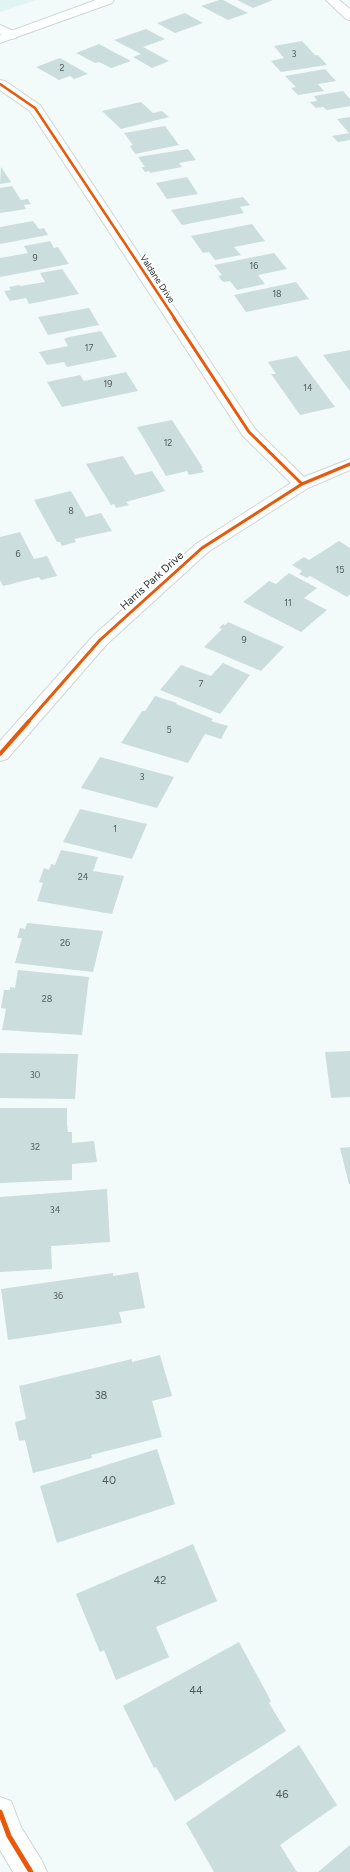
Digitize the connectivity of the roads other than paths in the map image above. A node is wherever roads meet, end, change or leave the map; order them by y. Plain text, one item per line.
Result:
1 (108, 0) edge
2 (332, 0) edge
3 (350, 16) edge
4 (4, 34) edge
5 (0, 84) edge
6 (350, 464) edge
7 (302, 484) junction
8 (0, 754) edge
9 (0, 1812) edge
10 (32, 1872) edge

1 - 4 street
2 - 3 street
5 - 7 street, Valdane Drive
6 - 7 street, Harris Park Drive
7 - 8 street, Harris Park Drive
9 - 10 street

